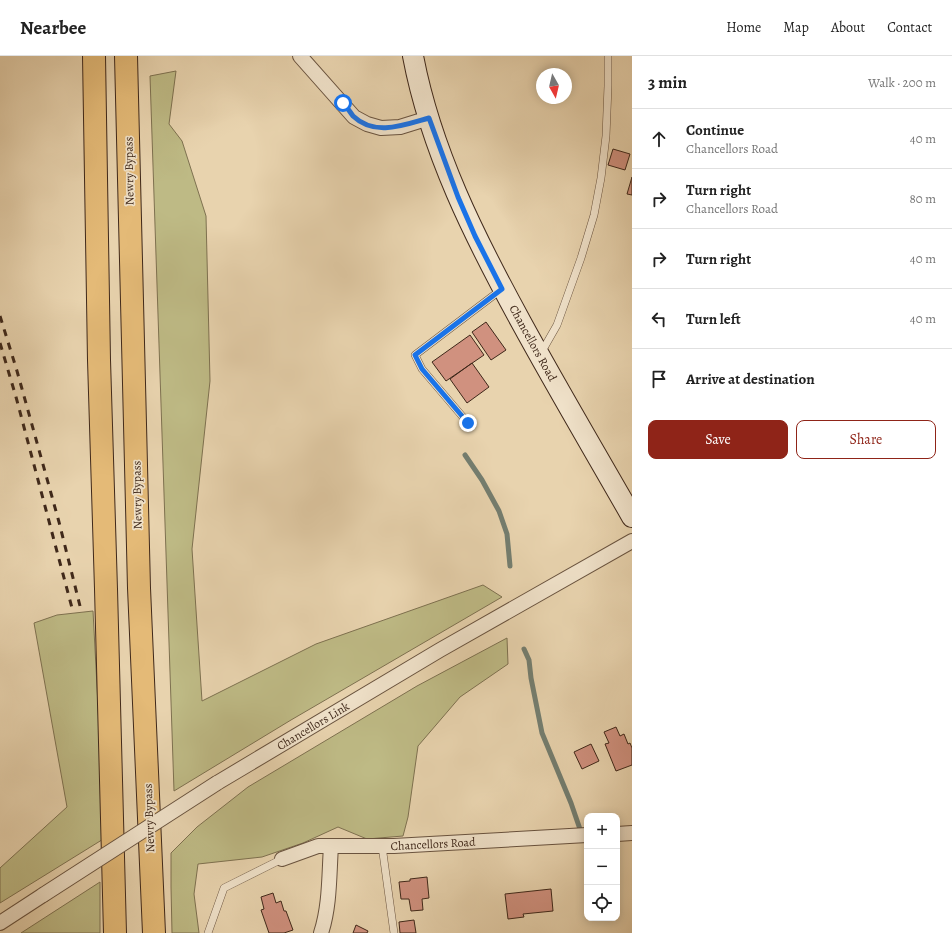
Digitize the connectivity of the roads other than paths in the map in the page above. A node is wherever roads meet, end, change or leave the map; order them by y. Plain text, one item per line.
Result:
1 (94, 56) edge
2 (126, 56) edge
3 (300, 56) edge
4 (413, 56) edge
5 (608, 56) edge
6 (429, 118) junction
7 (502, 289) junction
8 (540, 356) junction
9 (468, 423) dead end
10 (632, 517) edge
11 (632, 541) edge
12 (632, 833) edge
13 (620, 834) edge
14 (584, 836) edge
15 (331, 846) junction
16 (382, 846) junction
17 (282, 859) joint
18 (0, 922) edge
19 (115, 933) edge
20 (154, 933) edge
21 (208, 933) edge
22 (320, 933) edge
23 (394, 933) edge

1 - 19 highway
2 - 20 highway, Newry Bypass
3 - 6 street
4 - 6 street, Chancellors Road
5 - 8 lane
6 - 7 street, Chancellors Road
7 - 8 street, Chancellors Road
7 - 9 lane
8 - 10 street, Chancellors Road
11 - 18 street, Chancellors Link, bridge
12 - 13 street
14 - 16 street, Chancellors Road
15 - 16 street, Chancellors Road
15 - 17 street, Chancellors Road
15 - 22 street
16 - 23 lane
17 - 21 lane

